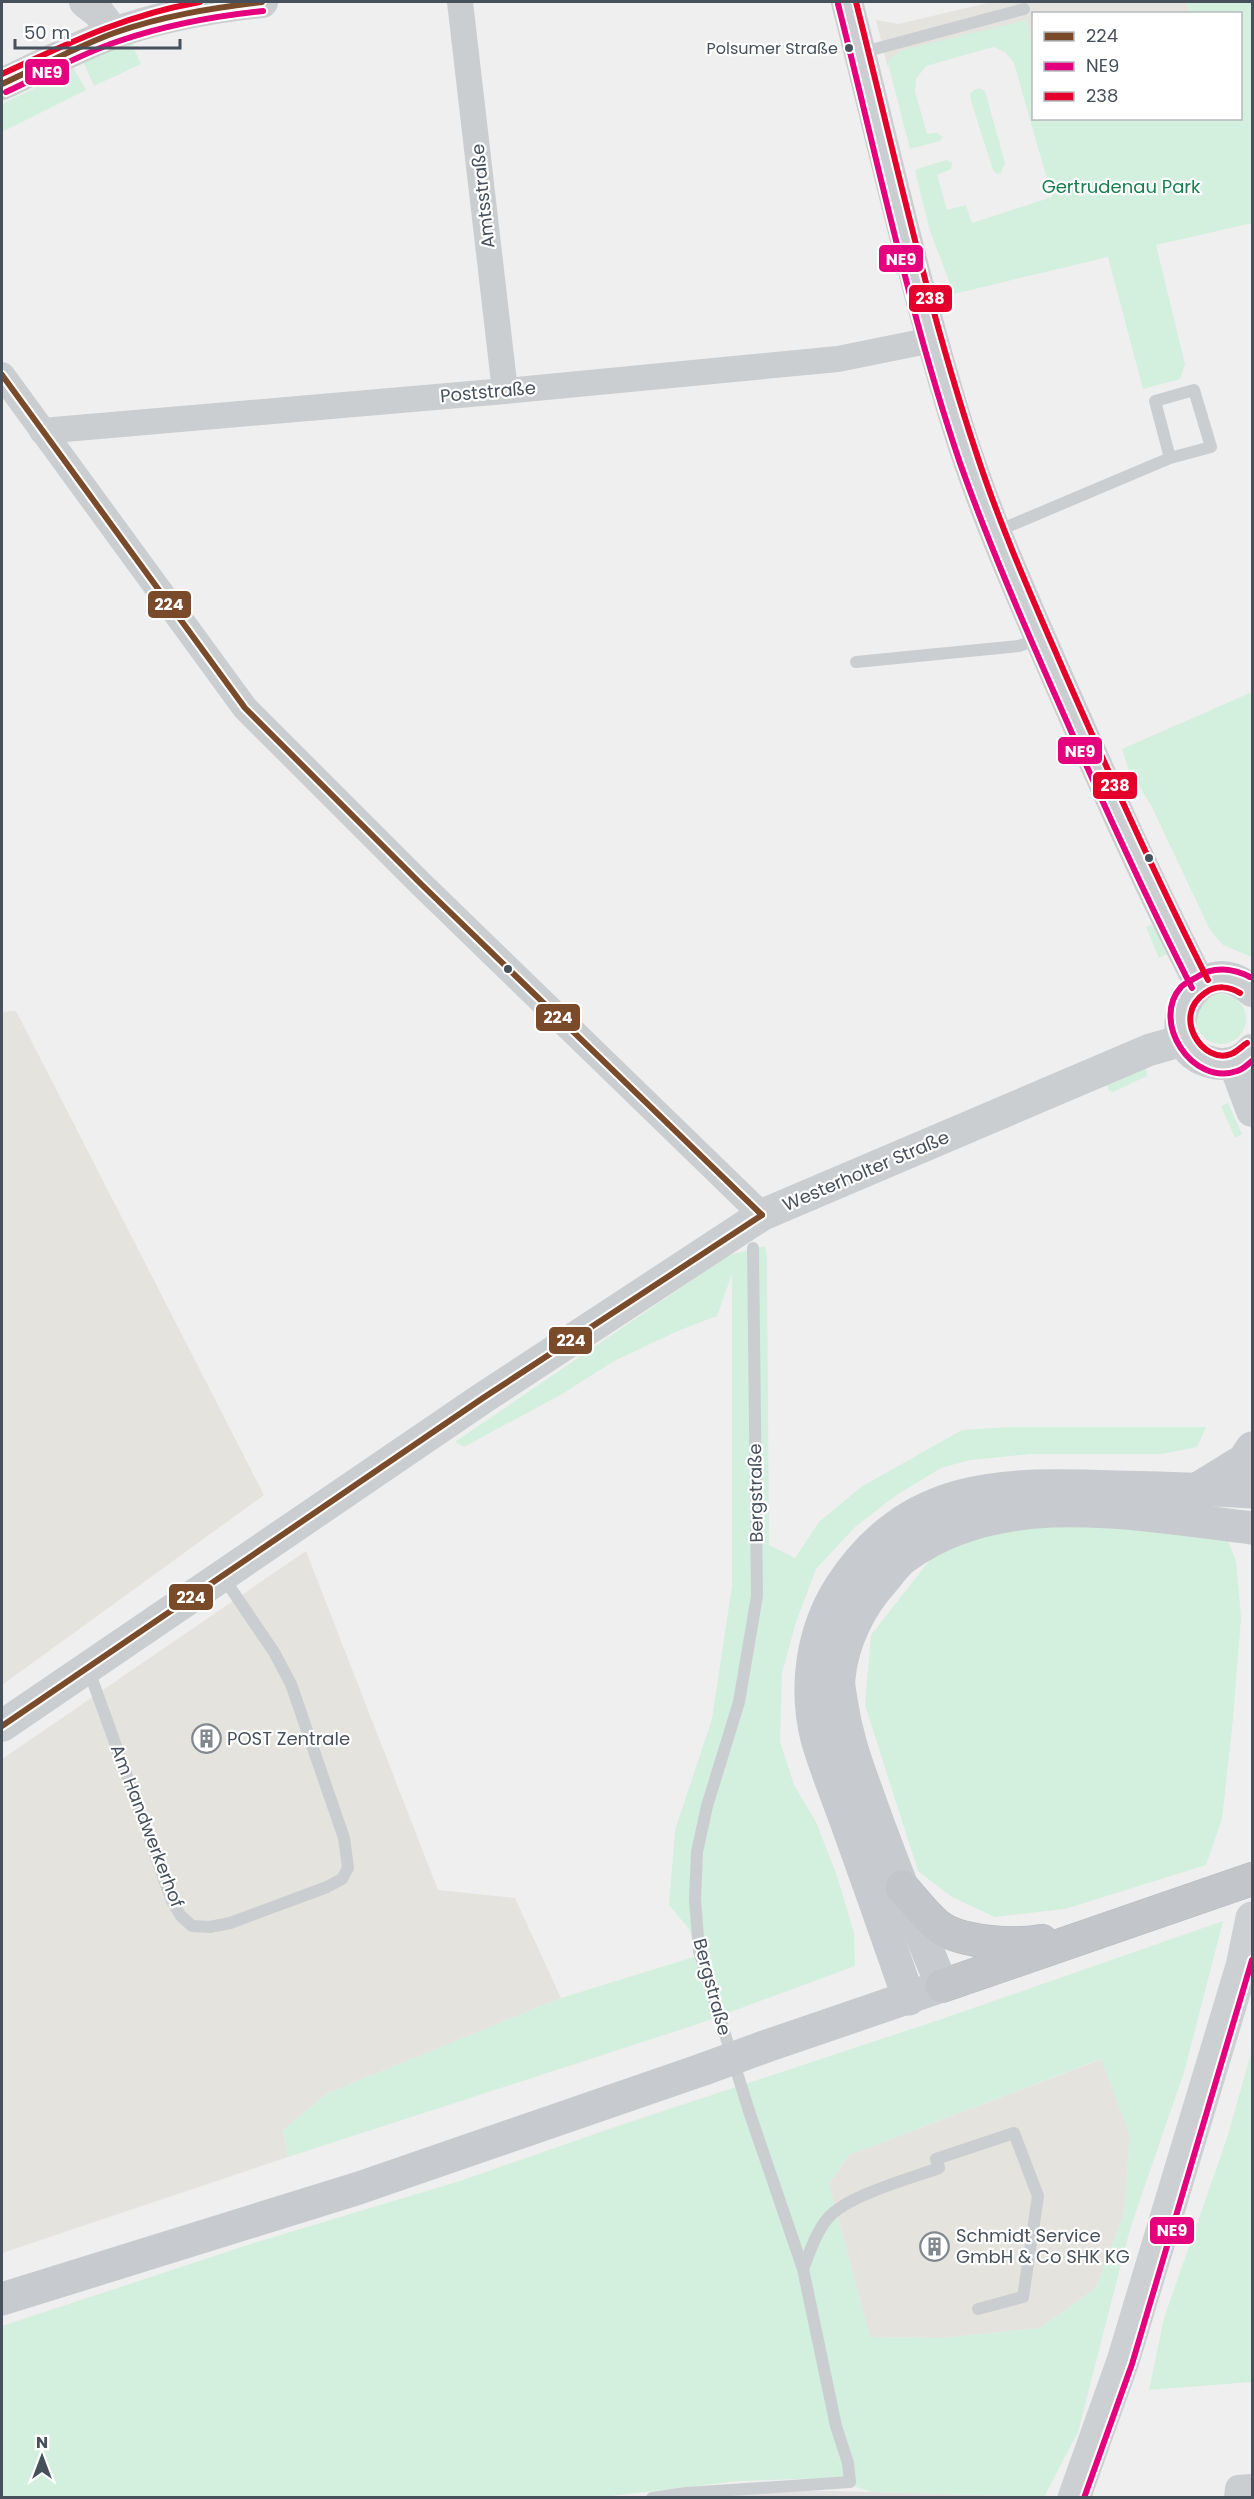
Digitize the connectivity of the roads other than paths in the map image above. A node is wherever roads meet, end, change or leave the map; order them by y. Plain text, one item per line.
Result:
1 (85, 2) edge
2 (262, 2) edge
3 (460, 2) edge
4 (847, 2) edge
5 (1024, 9) dead end
6 (114, 33) junction
7 (860, 53) junction
8 (2, 84) edge
9 (932, 340) junction
10 (2, 375) edge
11 (505, 391) junction
12 (42, 431) junction
13 (1170, 458) junction
14 (994, 532) junction
15 (1041, 639) junction
16 (856, 662) dead end
17 (1200, 984) junction
18 (1252, 991) edge
19 (1184, 1040) junction
20 (1243, 1057) edge
21 (1252, 1111) edge
22 (762, 1215) junction
23 (753, 1248) dead end
24 (1252, 1448) edge
25 (1197, 1489) junction
26 (1252, 1492) edge
27 (1252, 1528) edge
28 (223, 1577) junction
29 (88, 1667) junction
30 (2, 1726) edge
31 (1252, 1879) edge
32 (902, 1887) junction
33 (1252, 1918) edge
34 (1097, 1933) junction
35 (1247, 1967) edge
36 (942, 1986) junction
37 (909, 1999) junction
38 (803, 2269) junction
39 (2, 2299) edge
40 (978, 2309) dead end
41 (1252, 2487) edge
42 (652, 2498) edge
43 (1074, 2498) edge
44 (1237, 2498) edge

1 - 6 street
2 - 6 street
3 - 11 street, Amtsstraße
4 - 7 street
5 - 7 lane
6 - 8 street
7 - 9 street
9 - 11 street, Poststraße
9 - 14 street
10 - 12 street
11 - 12 street, Poststraße
12 - 22 street
13 - 13 lane
13 - 14 lane
14 - 15 street
15 - 16 lane
15 - 17 street
17 - 18 street
17 - 19 street
19 - 20 street
19 - 22 street, Westerholter Straße
20 - 21 street
22 - 28 street, Westerholter Straße
23 - 38 lane, Bergstraße
24 - 25 main road
25 - 26 main road
25 - 37 main road
27 - 32 main road
28 - 29 street, Westerholter Straße
28 - 29 lane, Am Handwerkerhof
29 - 30 street, Westerholter Straße
31 - 34 highway
32 - 34 highway
32 - 36 main road
33 - 35 main road
34 - 36 highway
35 - 43 main road
36 - 37 main road
37 - 39 main road, bridge
38 - 40 lane
38 - 42 lane, Bergstraße
41 - 44 street

